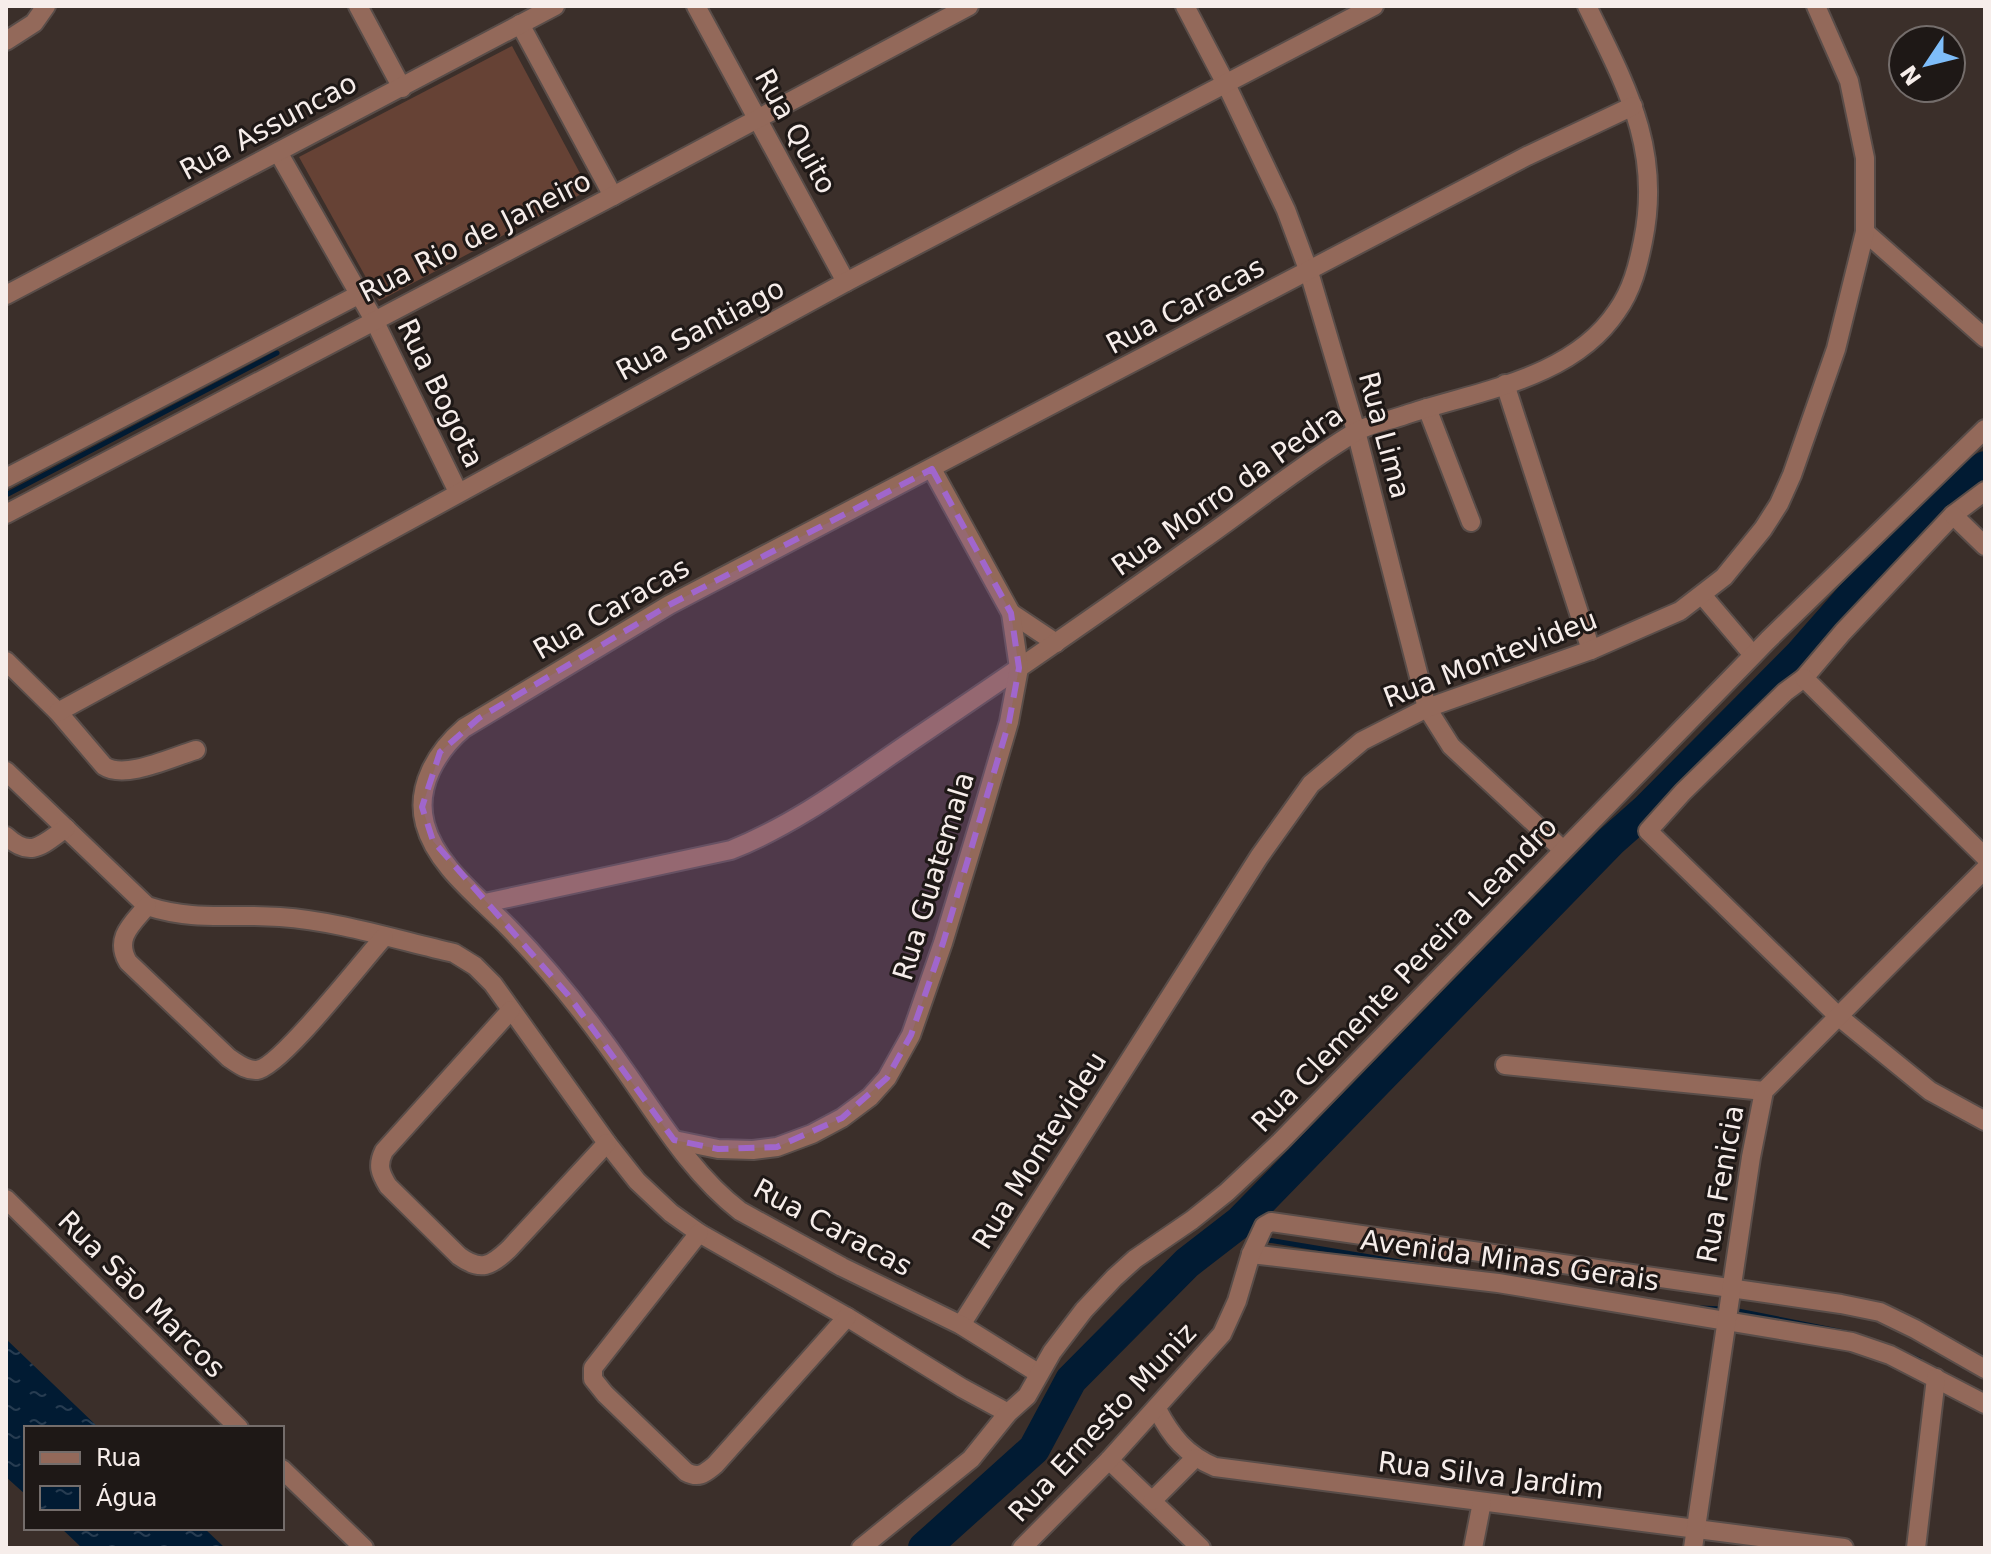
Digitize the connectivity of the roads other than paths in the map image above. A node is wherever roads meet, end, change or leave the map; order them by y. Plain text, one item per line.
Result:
1 (46, 6) edge
2 (358, 6) edge
3 (555, 6) edge
4 (696, 6) edge
5 (969, 6) edge
6 (1185, 6) edge
7 (1374, 6) edge
8 (1587, 6) edge
9 (1816, 6) edge
10 (520, 24) junction
11 (6, 41) edge
12 (1226, 84) junction
13 (402, 88) junction
14 (1633, 106) junction
15 (757, 117) junction
16 (278, 152) junction
17 (613, 196) junction
18 (1865, 232) junction
19 (1309, 272) junction
20 (846, 282) junction
21 (360, 294) junction
22 (6, 295) edge
23 (374, 320) junction
24 (1985, 338) edge
25 (1505, 384) junction
26 (1427, 408) junction
27 (1985, 429) edge
28 (1356, 431) junction
29 (932, 469) junction
30 (6, 478) edge
31 (1985, 491) edge
32 (458, 492) junction
33 (6, 514) edge
34 (1953, 515) junction
35 (1471, 522) dead end
36 (1985, 546) edge
37 (1703, 596) junction
38 (1011, 613) junction
39 (1056, 643) junction
40 (1591, 650) junction
41 (1753, 655) junction
42 (6, 661) edge
43 (1019, 668) junction
44 (1804, 678) junction
45 (1427, 708) junction
46 (58, 712) junction
47 (196, 750) dead end
48 (6, 771) edge
49 (66, 828) junction
50 (6, 836) edge
51 (1563, 850) junction
52 (1985, 857) edge
53 (1985, 869) edge
54 (485, 903) junction
55 (147, 906) junction
56 (384, 937) junction
57 (511, 1010) junction
58 (1838, 1016) junction
59 (1505, 1065) dead end
60 (1764, 1091) junction
61 (1985, 1121) edge
62 (674, 1140) junction
63 (607, 1143) junction
64 (6, 1199) edge
65 (1264, 1226) joint
66 (699, 1233) junction
67 (1253, 1249) junction
68 (1730, 1291) junction
69 (1727, 1316) junction
70 (847, 1317) junction
71 (961, 1325) junction
72 (1985, 1369) edge
73 (1038, 1373) junction
74 (1936, 1378) junction
75 (1985, 1404) edge
76 (1157, 1409) junction
77 (1008, 1413) junction
78 (237, 1426) edge
79 (1195, 1458) junction
80 (1109, 1460) junction
81 (284, 1471) edge
82 (1152, 1501) junction
83 (1482, 1502) junction
84 (1695, 1529) junction
85 (364, 1548) edge
86 (861, 1548) edge
87 (1022, 1548) edge
88 (1201, 1548) edge
89 (1473, 1548) edge
90 (1693, 1548) edge
91 (1844, 1548) edge
92 (1916, 1548) edge

1 - 11 street
2 - 13 street
3 - 10 street, Rua Assuncao
4 - 15 street, Rua Quito
5 - 15 street, Rua Rio de Janeiro
6 - 12 street, Rua Lima
7 - 12 street, Rua Santiago
8 - 14 street, Rua Morro da Pedra
9 - 18 street, Rua Montevideu
10 - 13 street, Rua Assuncao
10 - 17 street
12 - 19 street, Rua Lima
12 - 20 street, Rua Santiago
13 - 16 street, Rua Assuncao
14 - 19 street, Rua Caracas
14 - 25 street, Rua Morro da Pedra
15 - 17 street, Rua Rio de Janeiro
15 - 20 street, Rua Quito
16 - 21 street, Rua Bogota
16 - 22 street, Rua Assuncao
17 - 23 street, Rua Rio de Janeiro
18 - 24 street
18 - 37 street, Rua Montevideu
19 - 28 street, Rua Lima
19 - 29 street, Rua Caracas
20 - 32 street, Rua Santiago
21 - 23 street, Rua Bogota
21 - 30 street, Rua Rio de Janeiro
23 - 32 street, Rua Bogota
23 - 33 street, Rua Rio de Janeiro
25 - 26 street, Rua Morro da Pedra
25 - 40 street
26 - 28 street, Rua Morro da Pedra
26 - 35 street
27 - 41 street, Rua Clemente Pereira Leandro
28 - 39 street, Rua Morro da Pedra
28 - 45 street, Rua Lima
29 - 38 street, Rua Guatemala
29 - 54 street, Rua Caracas
31 - 34 street
32 - 46 street, Rua Santiago
34 - 36 street
34 - 44 street
37 - 40 street, Rua Montevideu
37 - 41 street
38 - 39 street
38 - 43 street, Rua Guatemala
39 - 43 street, Rua Morro da Pedra
40 - 45 street, Rua Montevideu
41 - 51 street, Rua Clemente Pereira Leandro
42 - 46 street
43 - 54 street, Rua Morro da Pedra
43 - 62 street, Rua Guatemala
44 - 52 street
44 - 58 street
45 - 51 street, Rua Lima
45 - 71 street, Rua Montevideu
46 - 47 street
48 - 49 street
49 - 50 street
49 - 55 street
51 - 73 street, Rua Clemente Pereira Leandro
53 - 58 street, Rua Fenicia
54 - 62 street, Rua Caracas
55 - 56 street
55 - 56 street
56 - 57 street
57 - 63 street
57 - 63 street
58 - 60 street, Rua Fenicia
58 - 61 street
59 - 60 street
60 - 68 street, Rua Fenicia
62 - 71 street, Rua Caracas
63 - 66 street
64 - 78 street, Rua Sāo Marcos
65 - 67 street, Rua Ernesto Muniz
65 - 68 street, Avenida Minas Gerais
66 - 70 street
66 - 70 street
67 - 69 street, Avenida Minas Gerais
67 - 76 street, Rua Ernesto Muniz
68 - 69 street, Rua Fenicia
68 - 72 street, Avenida Minas Gerais
69 - 74 street, Avenida Minas Gerais
69 - 84 street, Rua Fenicia
70 - 77 street
71 - 73 street, Rua Caracas
73 - 77 street, Rua Clemente Pereira Leandro
74 - 75 street, Avenida Minas Gerais
74 - 92 street
76 - 79 street
76 - 80 street, Rua Ernesto Muniz
77 - 86 street, Rua Clemente Pereira Leandro
79 - 82 street
79 - 83 street, Rua Silva Jardim
80 - 82 street
80 - 87 street, Rua Ernesto Muniz
81 - 85 street
82 - 88 street
83 - 84 street, Rua Silva Jardim
83 - 89 street
84 - 90 street, Rua Fenicia
84 - 91 street, Rua Silva Jardim

